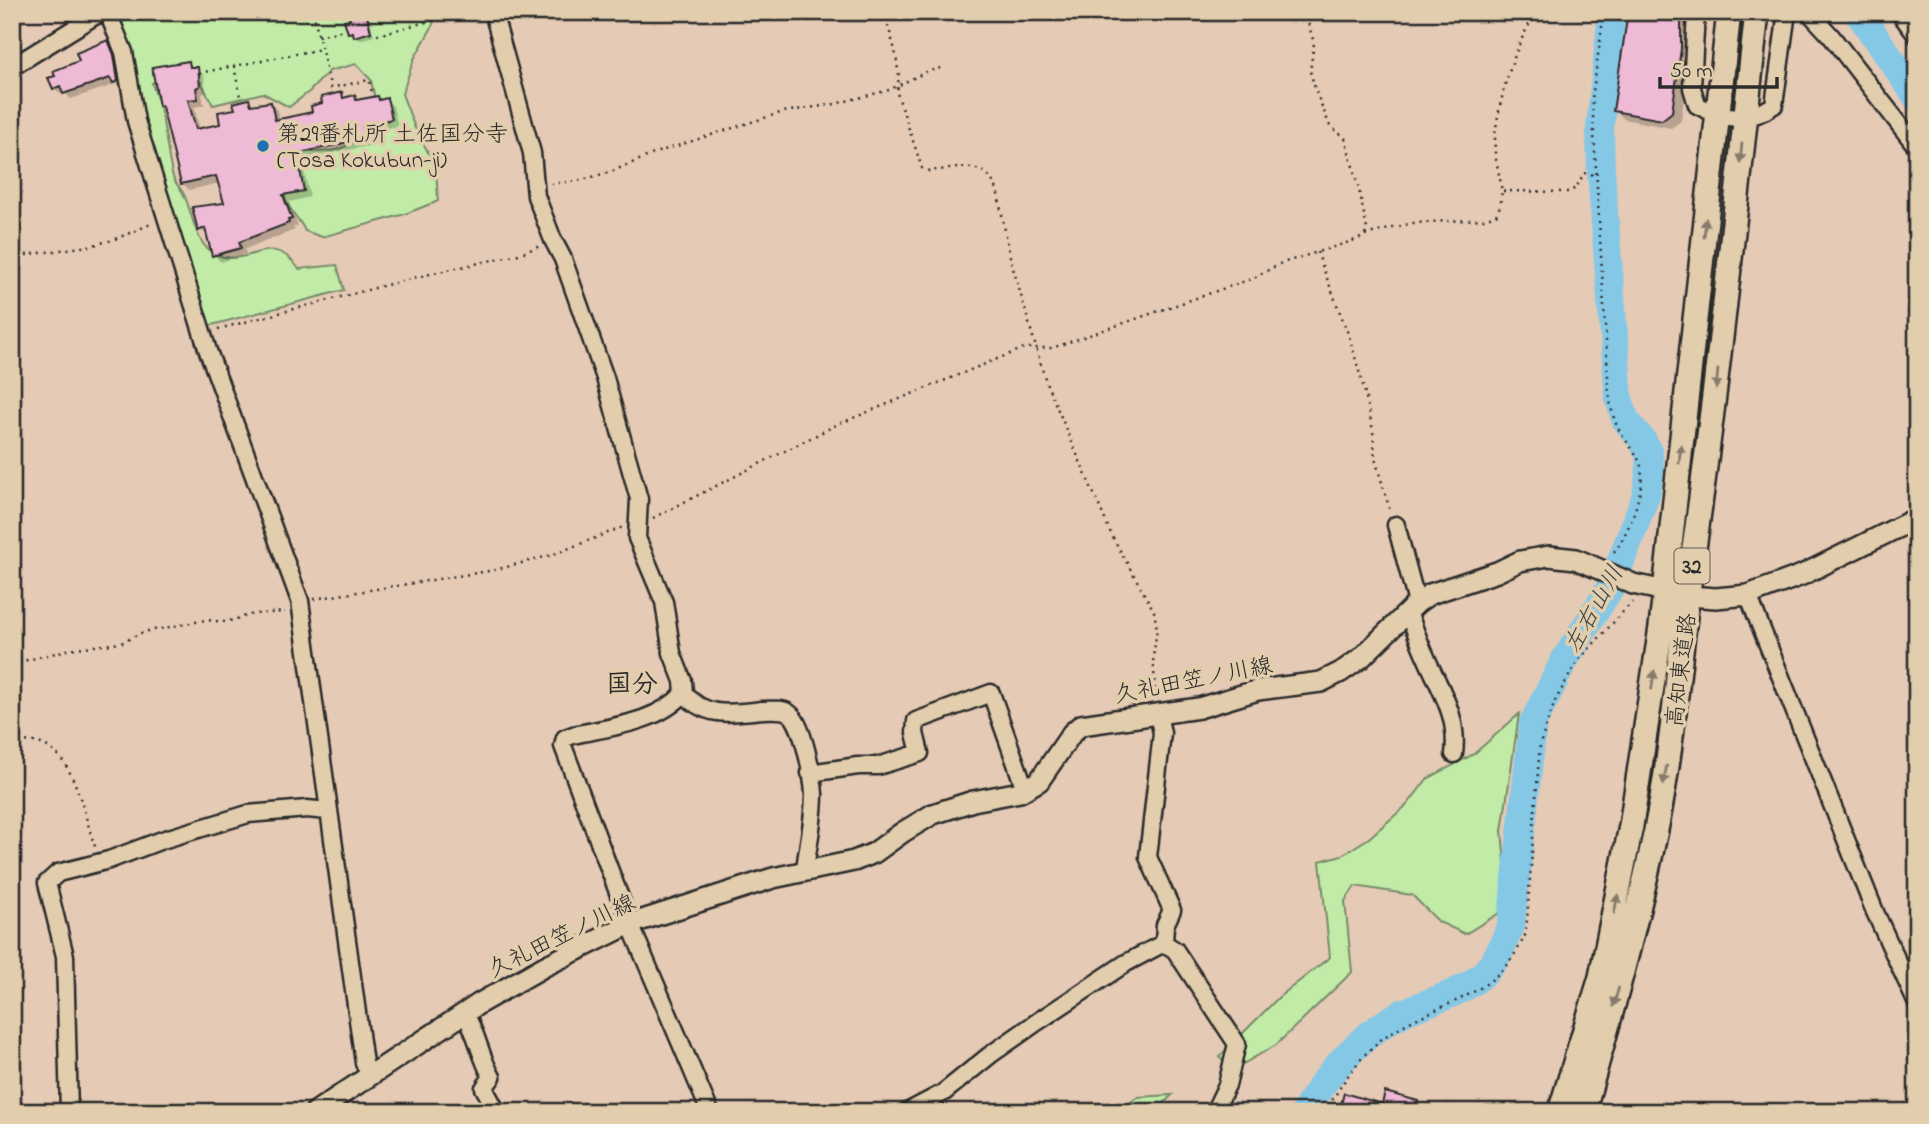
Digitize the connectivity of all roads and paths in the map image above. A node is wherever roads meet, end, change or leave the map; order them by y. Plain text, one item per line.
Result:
1 (101, 12) edge
2 (114, 12) edge
3 (313, 12) edge
4 (464, 12) edge
5 (493, 12) edge
6 (884, 12) edge
7 (1305, 12) edge
8 (1538, 12) edge
9 (1604, 12) edge
10 (1696, 12) edge
11 (1729, 12) edge
12 (1757, 12) edge
13 (1787, 12) edge
14 (1809, 12) edge
15 (1899, 12) edge
16 (344, 30) dead end
17 (377, 35) dead end
18 (318, 36) junction
19 (1917, 36) edge
20 (321, 49) junction
21 (234, 66) junction
22 (12, 67) edge
23 (945, 67) dead end
24 (199, 74) dead end
25 (897, 86) junction
26 (330, 88) junction
27 (332, 94) dead end
28 (373, 97) dead end
29 (242, 101) dead end
30 (1717, 116) junction
31 (1745, 118) junction
32 (1917, 147) edge
33 (1595, 175) junction
34 (536, 186) junction
35 (1502, 191) junction
36 (166, 218) junction
37 (1365, 235) junction
38 (553, 240) junction
39 (1317, 252) junction
40 (12, 257) edge
41 (202, 333) junction
42 (1036, 348) junction
43 (1917, 518) edge
44 (639, 520) junction
45 (1396, 525) joint
46 (1600, 570) junction
47 (1648, 587) junction
48 (1748, 595) junction
49 (1688, 596) junction
50 (301, 606) junction
51 (1412, 607) junction
52 (12, 664) edge
53 (684, 693) junction
54 (1158, 714) junction
55 (12, 743) edge
56 (1454, 754) dead end
57 (810, 773) junction
58 (1025, 789) junction
59 (328, 811) junction
60 (101, 862) junction
61 (805, 869) junction
62 (630, 924) junction
63 (1164, 943) junction
64 (1917, 1004) edge
65 (466, 1014) junction
66 (370, 1076) junction
67 (69, 1112) edge
68 (315, 1112) edge
69 (497, 1112) edge
70 (710, 1112) edge
71 (907, 1112) edge
72 (1214, 1112) edge
73 (1325, 1112) edge
74 (1560, 1112) edge
75 (1583, 1112) edge

1 - 22 street
2 - 36 street
3 - 18 path
4 - 17 path
5 - 34 street
6 - 25 path
7 - 37 path
8 - 35 path
9 - 33 path
10 - 30 street
11 - 30 highway, 高知東道路 / 32
12 - 31 highway, 高知東道路 / 32
13 - 31 street
14 - 32 street
15 - 19 street
16 - 18 path
18 - 20 path
20 - 21 path
20 - 26 path
21 - 24 path
21 - 29 path
23 - 25 path
25 - 34 path
25 - 42 path
26 - 27 path
26 - 28 path
30 - 31 street
47 -> 30 highway, 高知東道路 / 32
31 -> 49 highway, 高知東道路 / 32
33 - 35 path
33 - 46 path
34 - 38 street
35 - 37 path
36 - 40 path
36 - 41 street
37 - 39 path
38 - 41 path
38 - 44 street
39 - 42 path
39 - 45 path
41 - 50 street
42 - 44 path
42 - 54 path
43 - 48 main road, 久礼田笠ノ川線
44 - 50 path
44 - 53 street
45 - 51 street
46 - 47 main road, 久礼田笠ノ川線
46 - 51 main road, 久礼田笠ノ川線
47 - 49 main road, 久礼田笠ノ川線
47 - 73 path
74 -> 47 highway, 高知東道路 / 32
48 - 49 main road, 久礼田笠ノ川線
48 - 64 street
49 -> 75 highway, 高知東道路 / 32
50 - 52 path
50 - 59 street
51 - 54 main road, 久礼田笠ノ川線
51 - 56 street
53 - 57 street
53 - 62 street
54 - 58 main road, 久礼田笠ノ川線
54 - 63 street
55 - 60 path
57 - 58 street
57 - 61 street
58 - 61 main road, 久礼田笠ノ川線
59 - 60 street
59 - 66 street
60 - 67 street
61 - 62 main road, 久礼田笠ノ川線
62 - 65 main road, 久礼田笠ノ川線
62 - 70 street
63 - 71 street
63 - 72 street
65 - 66 main road, 久礼田笠ノ川線
65 - 69 street
66 - 68 main road, 久礼田笠ノ川線

